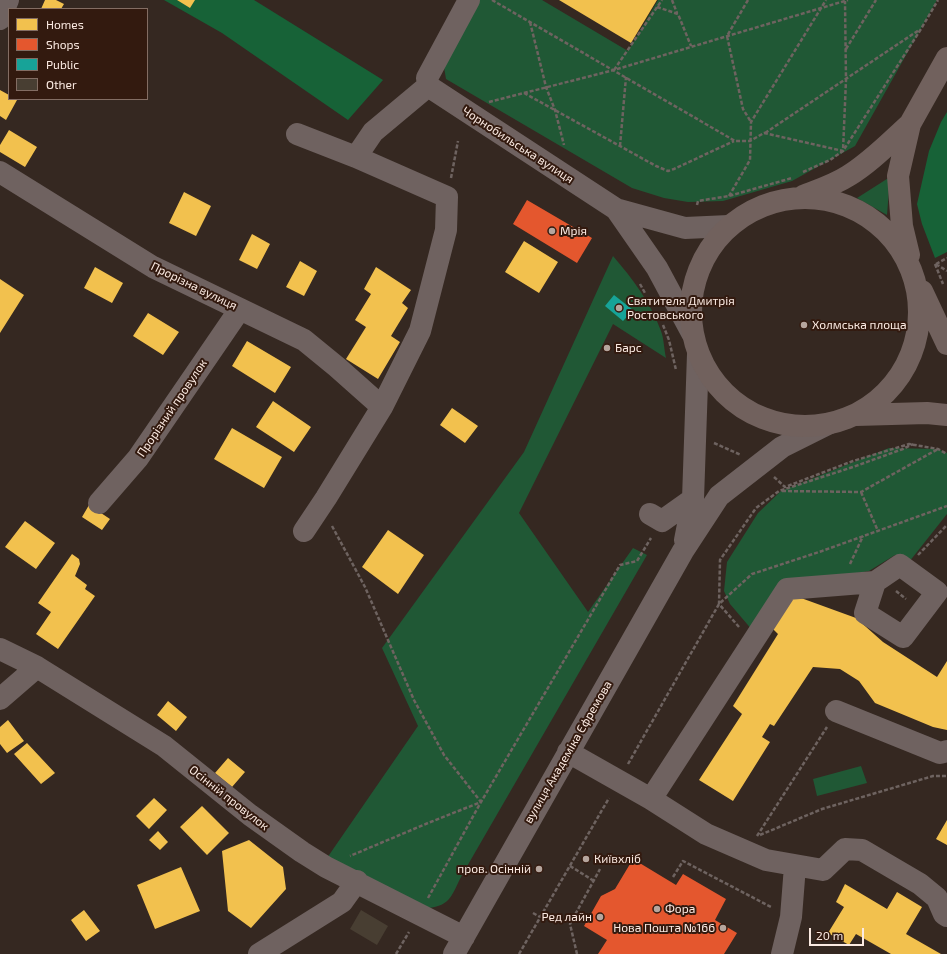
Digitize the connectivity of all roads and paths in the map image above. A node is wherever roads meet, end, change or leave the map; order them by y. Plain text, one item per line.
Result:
1 (8, 0) edge
2 (469, 0) edge
3 (492, 0) edge
4 (662, 0) edge
5 (672, 0) edge
6 (748, 0) edge
7 (826, 0) edge
8 (847, 0) edge
9 (876, 0) edge
10 (938, 0) edge
11 (821, 7) junction
12 (657, 8) junction
13 (678, 14) junction
14 (0, 19) edge
15 (530, 22) junction
16 (921, 29) junction
17 (727, 36) junction
18 (691, 46) junction
19 (846, 49) junction
20 (947, 58) edge
21 (614, 70) junction
22 (626, 77) junction
23 (846, 80) junction
24 (427, 82) junction
25 (546, 86) junction
26 (523, 92) junction
27 (464, 110) junction
28 (555, 110) junction
29 (751, 122) junction
30 (910, 124) junction
31 (764, 133) junction
32 (297, 134) dead end
33 (458, 141) dead end
34 (734, 141) junction
35 (750, 141) junction
36 (564, 145) dead end
37 (620, 146) junction
38 (843, 151) junction
39 (356, 157) junction
40 (0, 172) edge
41 (802, 173) dead end
42 (798, 187) junction
43 (447, 196) junction
44 (729, 196) junction
45 (697, 205) dead end
46 (616, 209) junction
47 (729, 226) junction
48 (947, 258) edge
49 (935, 264) junction
50 (947, 272) edge
51 (914, 275) junction
52 (640, 284) dead end
53 (945, 289) dead end
54 (647, 296) dead end
55 (240, 309) junction
56 (661, 320) dead end
57 (692, 333) junction
58 (947, 344) edge
59 (698, 354) junction
60 (677, 376) dead end
61 (382, 407) junction
62 (856, 414) junction
63 (947, 415) edge
64 (828, 424) junction
65 (695, 434) junction
66 (913, 444) junction
67 (938, 449) junction
68 (947, 454) edge
69 (759, 464) junction
70 (779, 491) junction
71 (861, 492) junction
72 (326, 498) junction
73 (693, 499) junction
74 (100, 503) dead end
75 (947, 506) edge
76 (656, 518) joint
77 (304, 531) dead end
78 (878, 531) junction
79 (863, 536) dead end
80 (683, 551) junction
81 (849, 565) dead end
82 (875, 582) dead end
83 (719, 604) junction
84 (752, 643) junction
85 (0, 650) edge
86 (37, 667) junction
87 (0, 699) edge
88 (836, 711) joint
89 (947, 751) edge
90 (568, 752) junction
91 (947, 776) edge
92 (619, 780) junction
93 (651, 799) junction
94 (481, 802) junction
95 (570, 866) junction
96 (795, 866) junction
97 (326, 867) junction
98 (600, 869) dead end
99 (674, 877) dead end
100 (356, 881) junction
101 (594, 881) junction
102 (532, 913) dead end
103 (419, 914) junction
104 (947, 916) edge
105 (540, 917) junction
106 (791, 917) junction
107 (459, 945) edge
108 (259, 954) edge
109 (396, 954) edge
110 (519, 954) edge
111 (577, 954) edge
112 (782, 954) edge

1 - 14 street
2 - 24 street
3 - 15 path
4 - 12 path
5 - 13 path
6 - 17 path
7 - 11 path
8 - 11 path
8 - 19 path
9 - 19 path
10 - 16 path
11 - 17 path
11 - 29 path
12 - 13 path
12 - 21 path
13 - 18 path
15 - 21 path
15 - 25 path
16 - 23 path
16 - 38 path
17 - 18 path
17 - 29 path
18 - 21 path
19 - 23 path
20 - 30 main road
21 - 22 path
21 - 25 path
22 - 34 path
22 - 37 path
23 - 31 path
23 - 38 path
24 - 27 street, Чорнобильська вулиця
24 - 39 street
25 - 26 path
25 - 28 path
26 - 27 path
26 - 28 path
27 - 46 street, Чорнобильська вулиця
28 - 36 path
28 - 37 path
29 - 35 path
30 - 42 main road
30 - 51 main road
31 - 35 path
31 - 38 path
32 - 39 street
33 - 43 path
34 - 35 path
34 - 37 path
35 - 44 path
38 - 41 path
39 - 43 street
40 - 55 street, Прорізна вулиця
42 - 44 path
42 - 47 main road
42 - 51 main road
43 - 61 street
44 - 45 path
46 - 47 street, Чорнобильська вулиця
46 - 57 street, Чорнобильська вулиця
47 - 57 main road
48 - 49 path
49 - 50 path
49 - 53 path
51 - 58 main road
51 - 62 main road
52 - 54 path
55 - 61 street, Прорізна вулиця
55 - 74 street, Прорізний провулок
56 - 60 path
57 - 59 main road
59 - 64 main road
59 - 65 street, вулиця Академіка Єфремова
61 - 72 street
62 - 63 main road
62 - 64 main road
64 - 69 street, вулиця Академіка Єфремова
65 - 69 path
65 - 73 street, вулиця Академіка Єфремова
66 - 67 path
66 - 69 path
66 - 70 path
67 - 68 path
67 - 71 path
69 - 80 street, вулиця Академіка Єфремова
70 - 71 path
70 - 83 path
71 - 78 path
72 - 77 street
72 - 94 path
73 - 76 street
73 - 80 street, вулиця Академіка Єфремова
75 - 78 path
76 - 94 path
78 - 83 path
79 - 81 path
80 - 90 street, вулиця Академіка Єфремова
82 - 84 street
83 - 84 path
83 - 92 path
84 - 93 street
85 - 86 street, Осінній провулок
86 - 87 street
86 - 97 street, Осінній провулок
88 - 89 street
88 - 91 path
90 - 92 street
90 - 107 street, вулиця Академіка Єфремова
92 - 93 street
92 - 95 path
93 - 96 street
94 - 97 path
94 - 103 path
95 - 101 path
95 - 105 path
96 - 104 street
96 - 106 street
97 - 100 street, Осінній провулок
98 - 101 path
99 - 106 path
100 - 103 street, Осінній провулок
100 - 108 street
101 - 111 path
102 - 105 path
103 - 107 street, Осінній провулок
103 - 109 path
105 - 110 path
106 - 112 street

